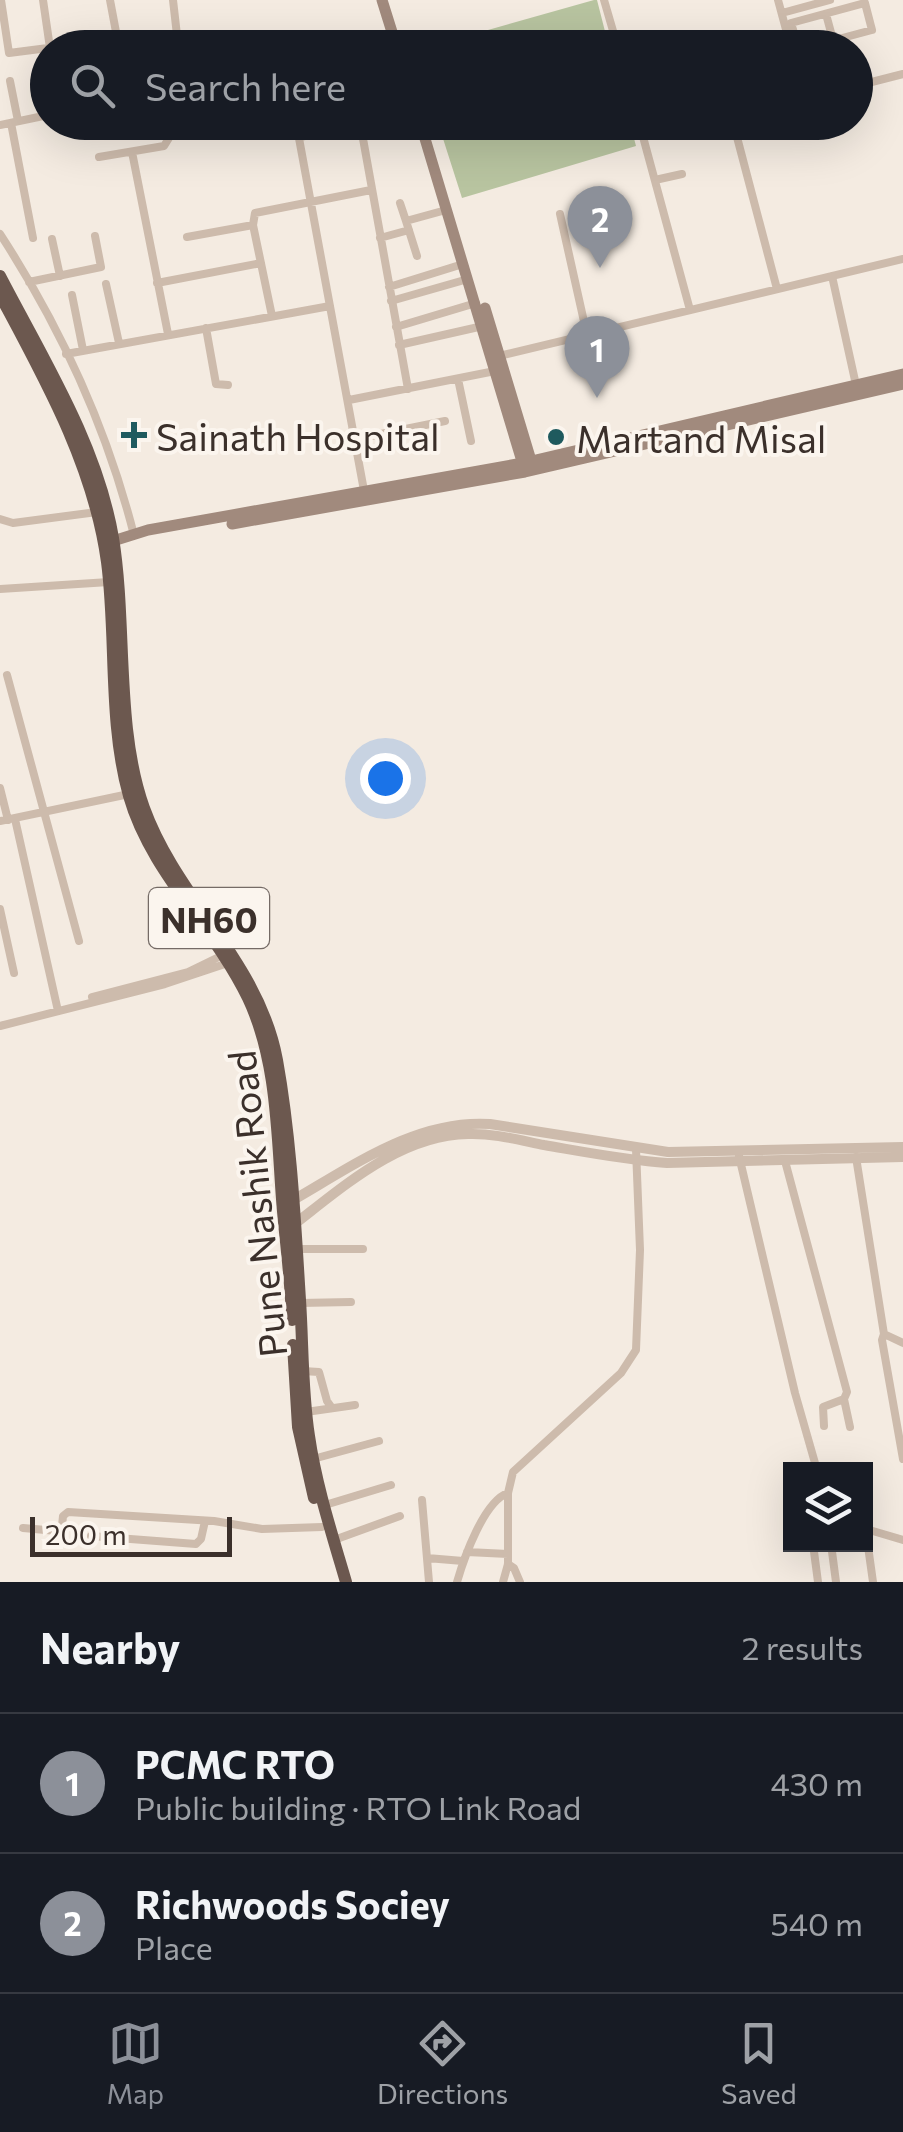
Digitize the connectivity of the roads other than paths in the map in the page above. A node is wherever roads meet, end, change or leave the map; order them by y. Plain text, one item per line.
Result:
1 (1, 0) edge
2 (43, 0) edge
3 (173, 0) edge
4 (382, 0) edge
5 (390, 0) edge
6 (604, 0) edge
7 (778, 0) edge
8 (830, 0) edge
9 (113, 1) edge
10 (782, 13) junction
11 (826, 14) junction
12 (47, 30) edge
13 (116, 30) edge
14 (176, 30) edge
15 (394, 30) edge
16 (397, 30) edge
17 (613, 30) edge
18 (789, 30) edge
19 (793, 30) edge
20 (830, 30) edge
21 (872, 30) edge
22 (30, 50) edge
23 (903, 74) edge
24 (10, 81) dead end
25 (873, 82) edge
26 (30, 119) edge
27 (14, 122) junction
28 (0, 125) edge
29 (167, 140) edge
30 (298, 140) edge
31 (363, 140) edge
32 (428, 140) edge
33 (430, 140) edge
34 (644, 140) edge
35 (738, 140) edge
36 (132, 152) junction
37 (99, 156) dead end
38 (682, 174) dead end
39 (655, 180) junction
40 (371, 190) junction
41 (400, 202) dead end
42 (309, 203) junction
43 (446, 210) junction
44 (560, 214) dead end
45 (253, 225) junction
46 (408, 225) junction
47 (0, 234) edge
48 (95, 236) dead end
49 (186, 237) dead end
50 (33, 238) dead end
51 (380, 238) junction
52 (52, 239) dead end
53 (417, 256) dead end
54 (903, 259) edge
55 (261, 263) junction
56 (464, 264) junction
57 (0, 276) edge
58 (60, 276) junction
59 (832, 276) junction
60 (468, 280) junction
61 (30, 282) junction
62 (157, 283) junction
63 (106, 284) dead end
64 (389, 287) junction
65 (777, 289) junction
66 (72, 295) dead end
67 (0, 296) edge
68 (391, 301) junction
69 (476, 304) junction
70 (330, 306) junction
71 (690, 310) junction
72 (272, 316) junction
73 (483, 326) junction
74 (396, 327) junction
75 (206, 328) junction
76 (168, 334) junction
77 (587, 334) junction
78 (118, 344) junction
79 (399, 345) junction
80 (83, 350) junction
81 (66, 354) junction
82 (499, 363) junction
83 (903, 374) edge
84 (458, 379) junction
85 (903, 384) edge
86 (856, 385) junction
87 (228, 386) dead end
88 (408, 389) junction
89 (349, 400) junction
90 (445, 421) dead end
91 (356, 439) junction
92 (471, 441) dead end
93 (528, 467) junction
94 (365, 496) junction
95 (97, 512) junction
96 (2, 521) edge
97 (137, 536) junction
98 (113, 540) junction
99 (109, 582) junction
100 (0, 589) edge
101 (6, 674) dead end
102 (0, 788) edge
103 (128, 794) junction
104 (44, 812) junction
105 (8, 820) edge
106 (0, 909) edge
107 (80, 941) dead end
108 (229, 957) junction
109 (14, 973) dead end
110 (58, 1008) junction
111 (0, 1023) edge
112 (903, 1147) edge
113 (856, 1153) junction
114 (637, 1154) junction
115 (739, 1157) junction
116 (903, 1157) edge
117 (785, 1161) junction
118 (287, 1204) junction
119 (290, 1227) junction
120 (292, 1248) junction
121 (362, 1249) dead end
122 (351, 1302) dead end
123 (300, 1303) junction
124 (884, 1334) junction
125 (902, 1347) edge
126 (303, 1370) junction
127 (844, 1399) junction
128 (355, 1405) dead end
129 (332, 1408) junction
130 (306, 1412) junction
131 (824, 1426) dead end
132 (850, 1426) dead end
133 (379, 1442) dead end
134 (313, 1459) junction
135 (903, 1459) edge
136 (815, 1462) edge
137 (391, 1485) dead end
138 (508, 1493) junction
139 (422, 1500) dead end
140 (324, 1505) junction
141 (400, 1516) dead end
142 (204, 1520) junction
143 (322, 1527) junction
144 (23, 1528) dead end
145 (873, 1532) edge
146 (91, 1536) dead end
147 (334, 1540) junction
148 (903, 1540) edge
149 (814, 1552) edge
150 (832, 1552) edge
151 (869, 1552) edge
152 (465, 1556) junction
153 (427, 1558) junction
154 (508, 1559) junction
155 (337, 1582) edge
156 (346, 1582) edge
157 (430, 1582) edge
158 (457, 1582) edge
159 (502, 1582) edge
160 (520, 1582) edge
161 (818, 1582) edge
162 (836, 1582) edge
163 (873, 1582) edge

1 - 22 street
2 - 12 street
3 - 14 street
4 - 15 main road
5 - 16 main road
6 - 17 street
7 - 10 street
8 - 10 street
9 - 13 street
10 - 18 street
11 - 19 street
11 - 20 street
11 - 21 street
23 - 25 street
24 - 27 street
26 - 27 street
27 - 28 street
27 - 50 street
29 - 36 street
30 - 42 street
31 - 40 street
32 - 43 main road
33 - 82 main road
34 - 39 street
35 - 65 street
36 - 37 street
36 - 62 street
38 - 39 street
39 - 71 street
40 - 42 street
40 - 51 street
41 - 46 street
42 - 45 street
42 - 70 street
43 - 46 street
43 - 56 main road
44 - 77 street
45 - 49 street
45 - 55 street
46 - 51 street
46 - 53 street
47 - 61 street
48 - 58 street
51 - 64 street
52 - 58 street
54 - 59 street
55 - 62 street
55 - 72 street
56 - 60 main road
56 - 64 street
57 - 98 highway, Pune Nashik Road / NH60
58 - 61 street
59 - 65 street
59 - 86 street
60 - 68 street
60 - 69 main road
61 - 81 street
62 - 76 street
63 - 78 street
64 - 68 street
65 - 71 street
66 - 80 street
67 - 95 highway, Pune Nashik Road / NH60
68 - 74 street
69 - 73 main road
69 - 74 street
70 - 72 street
70 - 89 street
71 - 77 street
72 - 75 street
73 - 79 street
73 - 82 main road
74 - 79 street
75 - 76 street
75 - 87 street
76 - 78 street
77 - 82 street
78 - 80 street
79 - 88 street
80 - 81 street
81 - 97 street
82 - 84 street
82 - 93 main road
83 - 86 main road
84 - 88 street
84 - 92 street
85 - 93 main road
86 - 93 main road
88 - 89 street
89 - 91 street
90 - 91 street
91 - 94 street
93 - 94 main road
94 - 97 main road
95 - 96 street
95 - 99 highway, Pune Nashik Road / NH60
97 - 98 main road
98 - 108 highway, Pune Nashik Road / NH60
99 - 100 street
99 - 103 highway, Pune Nashik Road / NH60
101 - 104 street
102 - 105 street
103 - 104 street
103 - 108 highway, Pune Nashik Road / NH60
104 - 105 street
104 - 107 street
105 - 110 street
106 - 109 street
108 - 110 street
108 - 118 highway, Pune Nashik Road / NH60
110 - 111 street
112 - 113 street
113 - 115 street
113 - 116 street
113 - 117 street
113 - 124 street
114 - 115 street
114 - 118 street
114 - 119 street
114 - 138 street
115 - 117 street
115 - 136 street
117 - 127 street
118 - 119 highway, Pune Nashik Road / NH60
119 - 120 highway, Pune Nashik Road / NH60
120 - 121 street
120 - 123 highway, Pune Nashik Road / NH60
120 - 143 highway, Pune Nashik Road / NH60
122 - 123 street
123 - 126 highway, Pune Nashik Road / NH60
124 - 125 street
124 - 135 street
126 - 129 street
126 - 130 highway, Pune Nashik Road / NH60
127 - 131 street
127 - 132 street
128 - 129 street
129 - 130 street
130 - 134 highway, Pune Nashik Road / NH60
133 - 134 street
134 - 140 highway, Pune Nashik Road / NH60
137 - 140 street
138 - 152 street
138 - 154 street
139 - 153 street
140 - 147 highway, Pune Nashik Road / NH60
141 - 147 street
142 - 143 street
142 - 144 street
142 - 146 street
143 - 155 highway, Pune Nashik Road / NH60
145 - 148 street
147 - 156 highway, Pune Nashik Road / NH60
149 - 161 street
150 - 162 street
151 - 163 street
152 - 153 street
152 - 154 street
152 - 158 street
153 - 157 street
154 - 159 street
154 - 160 street

